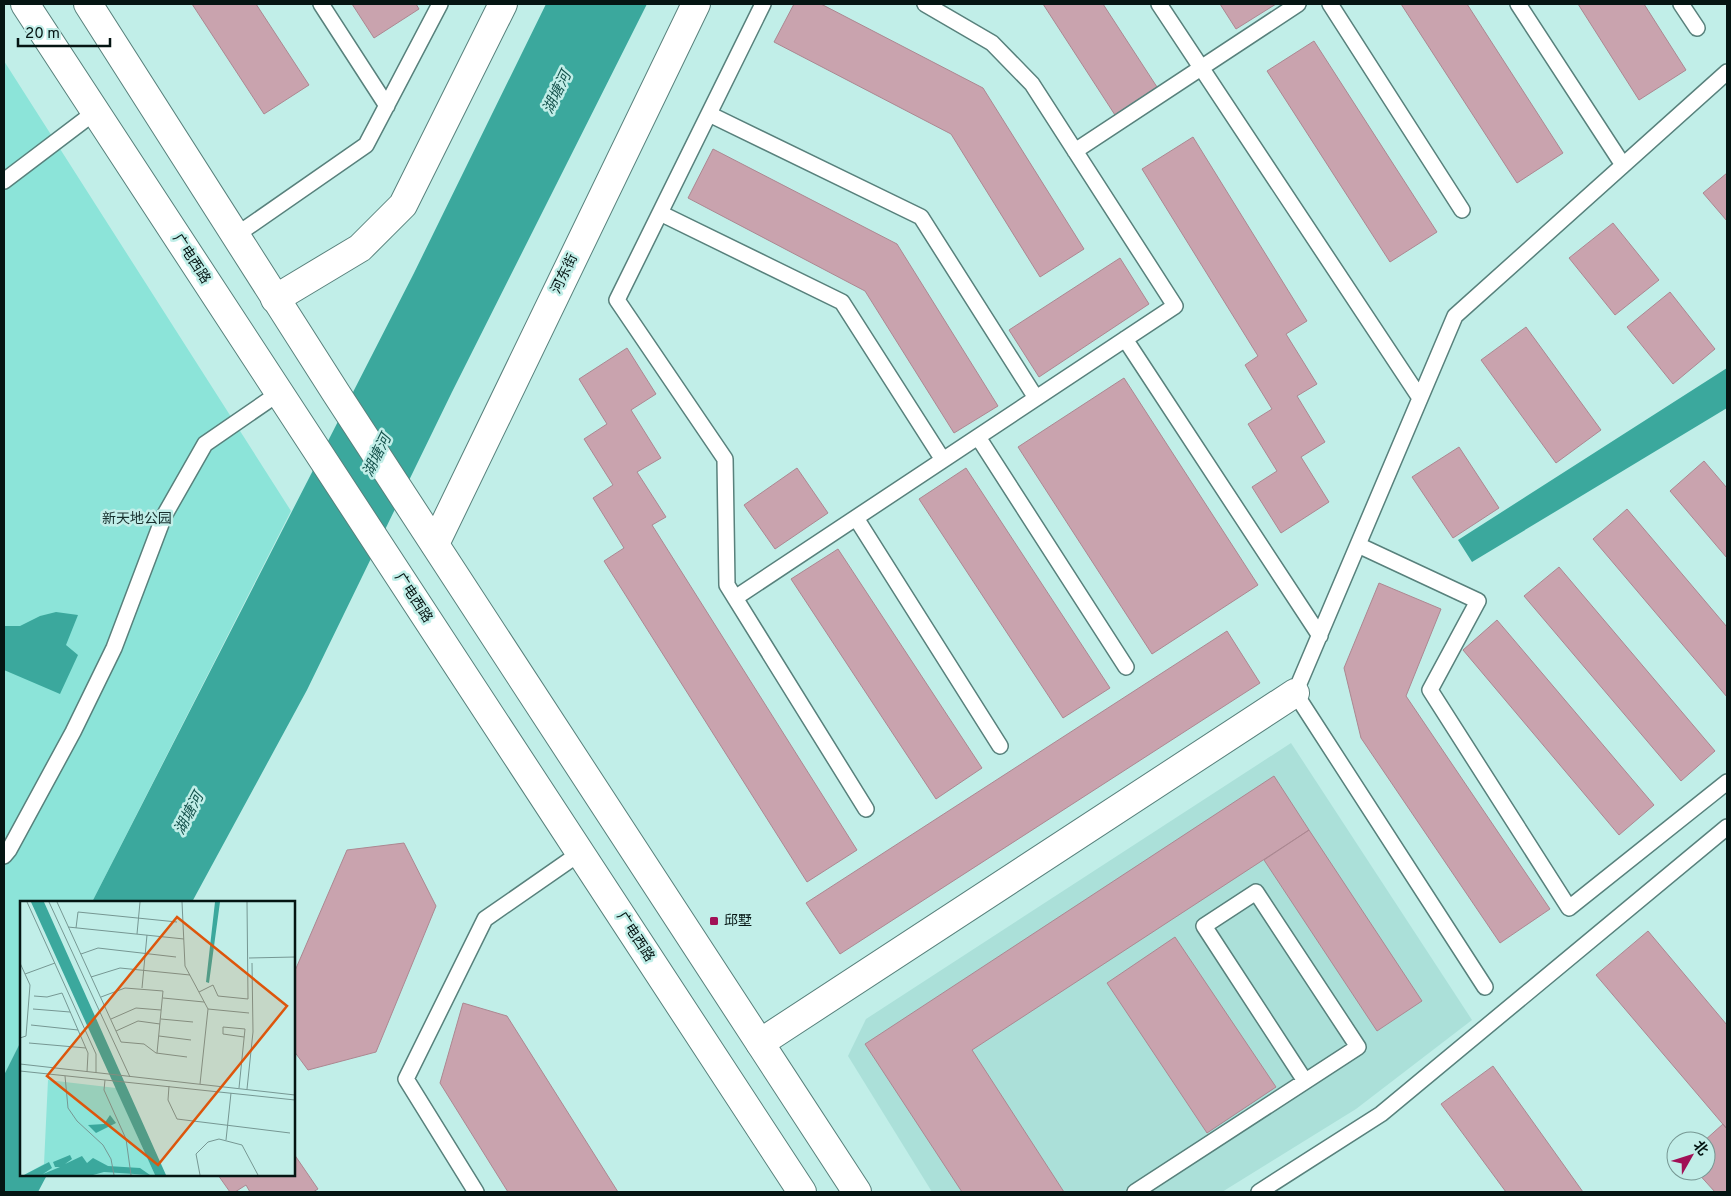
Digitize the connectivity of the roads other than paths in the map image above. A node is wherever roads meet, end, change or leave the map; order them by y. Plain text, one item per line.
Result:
1 (25, 4) edge
2 (88, 4) edge
3 (321, 4) edge
4 (440, 4) edge
5 (504, 4) edge
6 (696, 4) edge
7 (763, 4) edge
8 (925, 4) edge
9 (1159, 4) edge
10 (1298, 4) edge
11 (1330, 4) edge
12 (1518, 4) edge
13 (1681, 4) edge
14 (1697, 28) dead end
15 (1201, 67) junction
16 (1727, 72) edge
17 (387, 106) junction
18 (95, 112) junction
19 (709, 114) junction
20 (1075, 150) junction
21 (1623, 165) junction
22 (4, 181) edge
23 (1462, 210) dead end
24 (660, 213) junction
25 (235, 236) junction
26 (275, 299) junction
27 (1125, 339) junction
28 (279, 393) junction
29 (1036, 398) junction
30 (1420, 398) junction
31 (978, 437) junction
32 (943, 460) junction
33 (856, 518) junction
34 (435, 544) junction
35 (1358, 545) junction
36 (736, 598) junction
37 (1320, 636) junction
38 (1126, 667) dead end
39 (1296, 693) junction
40 (1000, 746) dead end
41 (1727, 782) edge
42 (866, 809) dead end
43 (1727, 827) edge
44 (580, 853) junction
45 (4, 856) edge
46 (1484, 987) dead end
47 (760, 1043) junction
48 (1305, 1081) junction
49 (476, 1192) edge
50 (802, 1192) edge
51 (857, 1192) edge
52 (1135, 1192) edge
53 (1259, 1192) edge

1 - 18 main road, 广电西路
2 - 25 main road
3 - 17 lane
4 - 17 lane
5 - 26 main road
6 - 34 main road, 河东街
7 - 19 lane
8 - 20 lane
9 - 15 lane
10 - 15 lane
11 - 23 lane
12 - 21 lane
13 - 14 lane
15 - 20 lane
15 - 30 lane
16 - 21 lane
17 - 25 lane
18 - 22 lane
18 - 28 main road, 广电西路
19 - 24 lane
19 - 29 lane
20 - 27 lane
21 - 30 lane
24 - 32 lane
24 - 36 lane
25 - 26 main road
26 - 34 main road
27 - 29 lane
27 - 37 lane
28 - 44 main road, 广电西路
28 - 45 lane
29 - 31 lane
30 - 35 lane
31 - 32 lane
31 - 38 lane
32 - 33 lane
33 - 36 lane
33 - 40 lane
34 - 47 main road
35 - 37 lane
35 - 41 lane
36 - 42 lane
37 - 39 lane
39 - 46 lane
39 - 47 main road
43 - 53 lane
44 - 49 lane
44 - 50 main road, 广电西路
47 - 51 main road
48 - 48 lane
48 - 52 lane

